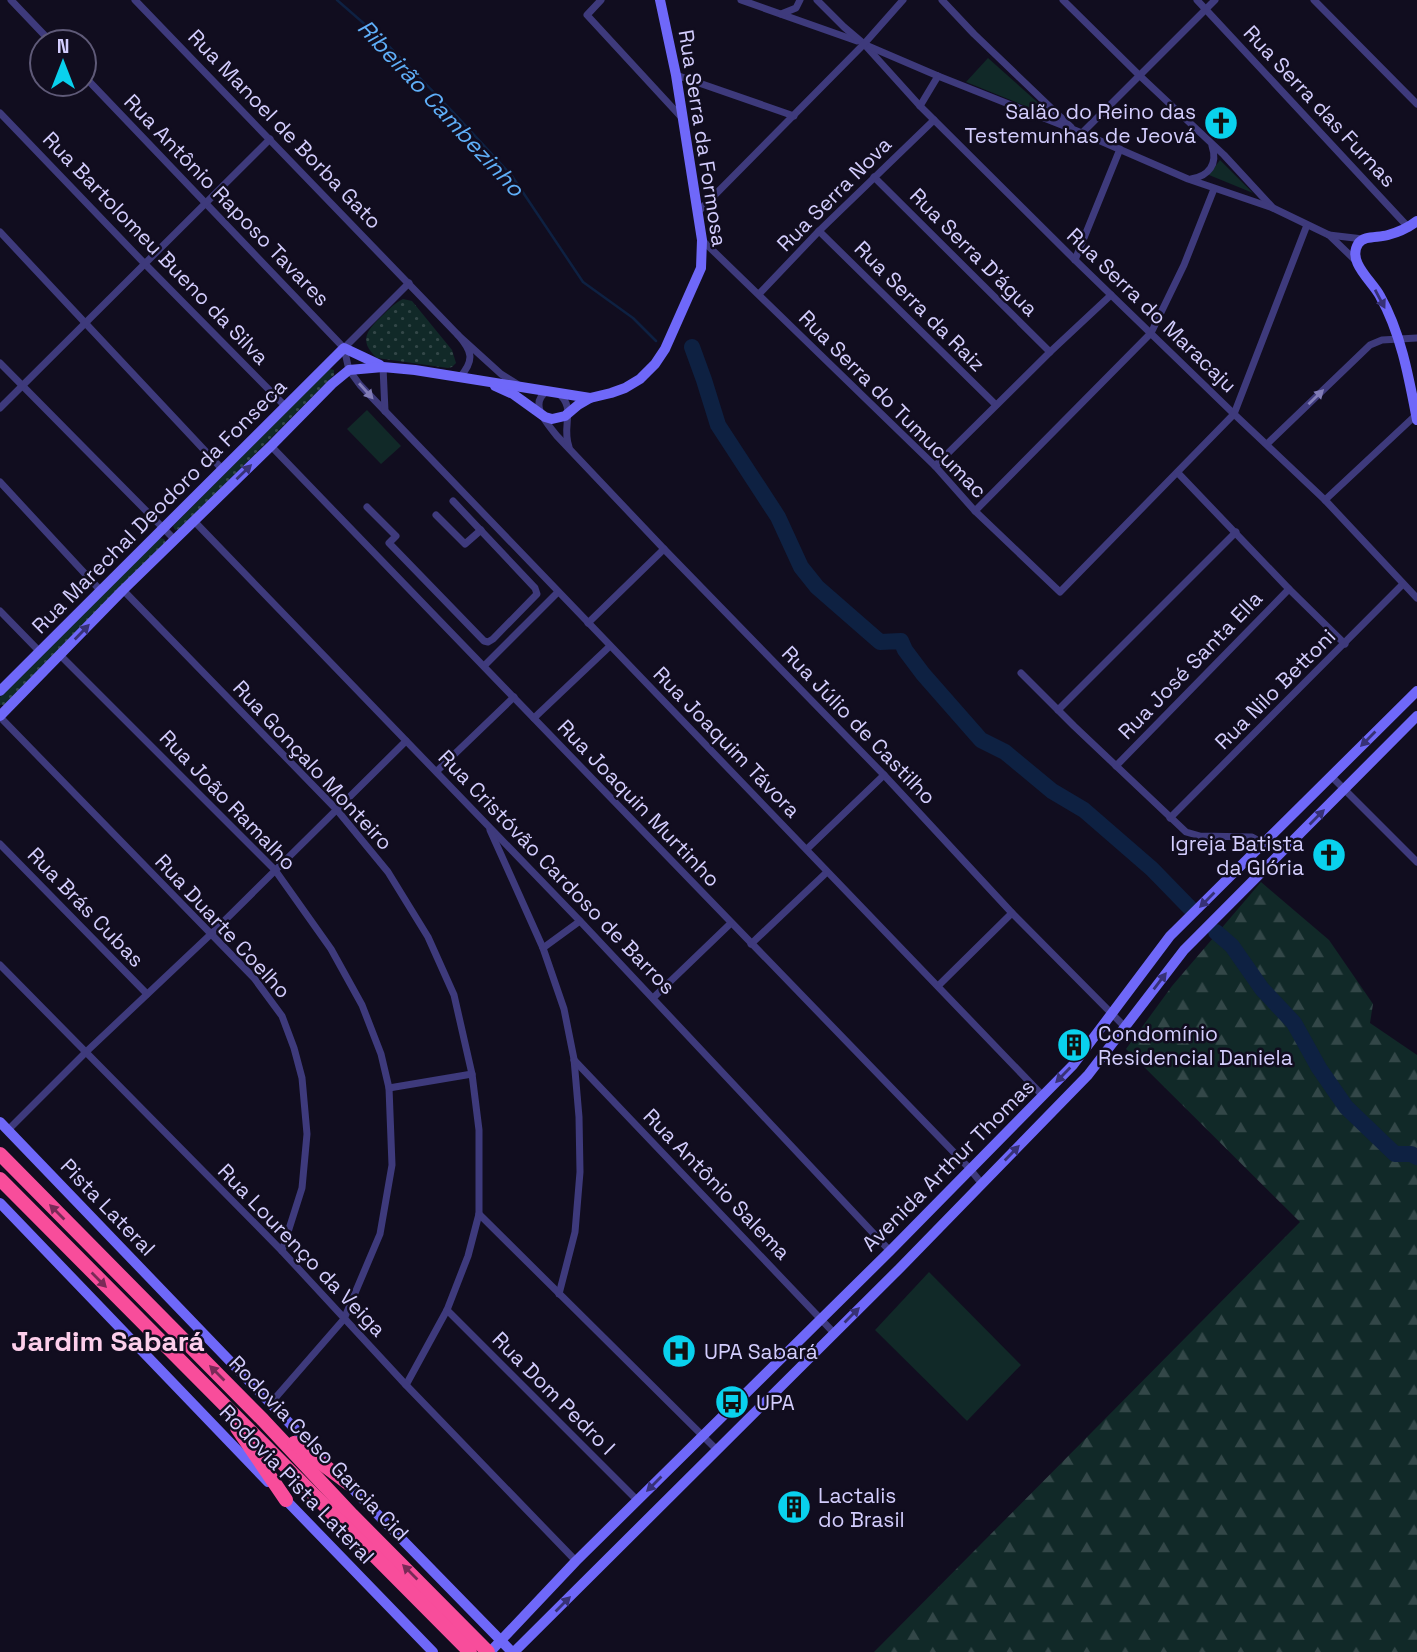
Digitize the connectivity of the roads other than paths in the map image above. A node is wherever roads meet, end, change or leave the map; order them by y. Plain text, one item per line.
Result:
1 (11, 0) edge
2 (135, 0) edge
3 (601, 0) edge
4 (660, 0) edge
5 (741, 0) edge
6 (800, 0) edge
7 (817, 0) edge
8 (903, 0) edge
9 (942, 0) edge
10 (1063, 0) edge
11 (1197, 0) edge
12 (1215, 0) edge
13 (1314, 0) edge
14 (1206, 9) junction
15 (781, 14) junction
16 (38, 28) edge
17 (864, 44) junction
18 (676, 75) junction
19 (1139, 75) junction
20 (938, 76) junction
21 (98, 91) edge
22 (1417, 104) edge
23 (920, 106) junction
24 (0, 113) edge
25 (794, 116) junction
26 (682, 119) junction
27 (934, 120) junction
28 (1078, 131) junction
29 (270, 139) junction
30 (1212, 145) junction
31 (1120, 149) junction
32 (874, 177) junction
33 (1188, 179) junction
34 (1214, 189) junction
35 (205, 203) junction
36 (1273, 208) junction
37 (697, 214) junction
38 (1413, 224) edge
39 (1307, 225) junction
40 (819, 231) junction
41 (0, 232) edge
42 (1329, 235) junction
43 (1363, 239) junction
44 (702, 240) junction
45 (1075, 261) junction
46 (1356, 261) junction
47 (144, 263) junction
48 (409, 283) junction
49 (759, 294) junction
50 (1111, 295) junction
51 (86, 322) junction
52 (1151, 333) junction
53 (458, 335) junction
54 (1417, 338) edge
55 (1399, 340) junction
56 (344, 348) junction
57 (1050, 352) junction
58 (0, 363) edge
59 (383, 367) junction
60 (349, 370) junction
61 (460, 377) junction
62 (484, 380) junction
63 (22, 386) junction
64 (521, 386) junction
65 (551, 391) junction
66 (590, 398) junction
67 (996, 405) junction
68 (286, 407) junction
69 (0, 408) edge
70 (385, 412) junction
71 (568, 414) junction
72 (542, 415) junction
73 (1234, 415) junction
74 (1417, 417) edge
75 (1267, 444) junction
76 (271, 446) junction
77 (570, 447) junction
78 (935, 466) junction
79 (223, 470) junction
80 (1178, 473) junction
81 (0, 482) edge
82 (1325, 500) junction
83 (453, 501) dead end
84 (367, 507) dead end
85 (975, 511) junction
86 (436, 515) dead end
87 (194, 521) junction
88 (163, 529) junction
89 (481, 530) junction
90 (1236, 532) junction
91 (175, 540) junction
92 (664, 549) junction
93 (1403, 584) junction
94 (1289, 589) junction
95 (123, 590) junction
96 (101, 591) junction
97 (558, 592) junction
98 (1417, 598) edge
99 (0, 611) edge
100 (509, 623) junction
101 (588, 623) junction
102 (519, 632) junction
103 (1345, 643) junction
104 (610, 646) junction
105 (40, 652) junction
106 (60, 655) junction
107 (484, 666) junction
108 (1021, 673) dead end
109 (0, 691) edge
110 (1417, 691) edge
111 (514, 697) junction
112 (1058, 710) junction
113 (0, 716) edge
114 (1417, 716) edge
115 (534, 718) junction
116 (406, 741) junction
117 (1116, 766) junction
118 (437, 771) junction
119 (884, 775) junction
120 (1331, 776) junction
121 (1345, 789) junction
122 (337, 810) junction
123 (1170, 818) junction
124 (487, 823) junction
125 (1264, 843) junction
126 (0, 844) edge
127 (807, 849) junction
128 (1417, 862) edge
129 (275, 870) junction
130 (827, 872) junction
131 (1012, 913) junction
132 (580, 921) junction
133 (730, 924) junction
134 (211, 934) junction
135 (751, 944) junction
136 (543, 948) junction
137 (0, 965) edge
138 (938, 986) junction
139 (147, 994) junction
140 (653, 998) junction
141 (1112, 1014) junction
142 (1125, 1027) junction
143 (86, 1052) junction
144 (573, 1059) junction
145 (472, 1074) junction
146 (390, 1088) junction
147 (1043, 1096) junction
148 (4, 1126) edge
149 (0, 1154) edge
150 (970, 1169) junction
151 (0, 1179) edge
152 (982, 1184) junction
153 (0, 1203) edge
154 (479, 1214) junction
155 (282, 1251) junction
156 (890, 1251) junction
157 (559, 1294) junction
158 (447, 1310) junction
159 (188, 1318) joint
160 (344, 1319) junction
161 (821, 1319) junction
162 (834, 1333) junction
163 (406, 1385) junction
164 (219, 1401) junction
165 (270, 1404) junction
166 (263, 1420) junction
167 (702, 1436) junction
168 (717, 1450) junction
169 (349, 1484) junction
170 (285, 1500) junction
171 (637, 1500) junction
172 (604, 1533) junction
173 (612, 1554) junction
174 (576, 1561) junction
175 (453, 1625) junction
176 (500, 1641) junction
177 (433, 1652) edge
178 (470, 1652) edge
179 (489, 1652) edge
180 (513, 1652) edge

1 - 16 street
2 - 29 street, Rua Manoel de Borba Gato
3 - 26 street
4 - 18 main road, Rua Serra da Formosa
5 - 15 street
6 - 15 street
7 - 17 street
8 - 17 street
9 - 28 street
10 - 19 street
11 - 14 street, Rua Serra das Furnas
12 - 14 street
13 - 22 street
14 - 19 street
14 - 38 street, Rua Serra das Furnas
15 - 17 street
17 - 20 street
17 - 23 street, Rua Serra do Maracaju
17 - 25 street
18 - 25 street
18 - 26 main road, Rua Serra da Formosa
19 - 28 street
19 - 30 street
20 - 23 street
20 - 28 street
21 - 35 street, Rua Antônio Raposo Tavares
23 - 27 street, Rua Serra do Maracaju
24 - 47 street, Rua Bartolomeu Bueno da Silva
25 - 37 street
26 - 37 main road, Rua Serra da Formosa
27 - 32 street, Rua Serra Nova
27 - 45 street, Rua Serra do Maracaju
28 - 31 street
29 - 35 street
29 - 48 street, Rua Manoel de Borba Gato
30 - 33 street
30 - 36 street
31 - 33 street
31 - 45 street
32 - 40 street, Rua Serra Nova
32 - 57 street, Rua Serra D'água
33 - 34 street
34 - 36 street
34 - 52 street
35 - 47 street
35 - 56 street, Rua Antônio Raposo Tavares
36 - 39 street
37 - 44 main road, Rua Serra da Formosa
38 - 43 main road
39 - 42 street
39 - 73 street
40 - 49 street, Rua Serra Nova
40 - 67 street, Rua Serra da Raiz
41 - 51 street
42 - 43 street
42 - 46 street
43 - 46 main road
44 - 49 street, Rua Serra do Tumucumac
44 - 66 main road, Rua Serra da Formosa
45 - 50 street, Rua Serra do Maracaju
46 -> 55 main road
47 - 51 street
47 - 68 street, Rua Bartolomeu Bueno da Silva
48 - 53 street
48 - 56 street
49 - 78 street, Rua Serra do Tumucumac
50 - 52 street, Rua Serra do Maracaju
50 - 57 street
51 - 63 street
51 - 79 street
52 - 73 street, Rua Serra do Maracaju
52 - 85 street
53 - 61 street
53 - 64 street
54 - 55 street
55 - 74 main road
75 -> 55 street
56 - 59 main road, Rua Serra da Formosa
56 - 60 street, Rua Joaquim Távora
56 - 68 main road, Rua Marechal Deodoro da Fonseca
57 - 67 street
58 - 63 street
59 - 60 main road, Rua Serra da Formosa
59 - 61 main road, Rua Serra da Formosa
59 - 70 street
60 -> 70 street, Rua Joaquim Távora
60 - 76 main road
61 - 62 main road, Rua Serra da Formosa
62 - 64 main road, Rua Serra da Formosa
62 - 72 main road, Rua Serra da Formosa
63 - 69 street
63 - 88 street
64 - 65 main road, Rua Serra da Formosa
65 - 66 main road, Rua Serra da Formosa
65 - 71 street
65 - 72 street
66 - 71 main road, Rua Serra da Formosa
67 - 78 street
68 - 79 main road, Rua Marechal Deodoro da Fonseca
70 - 97 street, Rua Joaquim Távora
71 - 72 main road
71 - 77 street
72 - 77 street, Rua Júlio de Castilho
73 - 75 street, Rua Serra do Maracaju
73 - 80 street
74 - 82 street
75 - 82 street, Rua Serra do Maracaju
87 -> 76 main road
76 - 107 street, Rua Joaquin Murtinho
77 - 92 street, Rua Júlio de Castilho
78 - 85 street, Rua Serra do Tumucumac
79 - 88 main road, Rua Marechal Deodoro da Fonseca
80 - 85 street, Rua Serra do Tumucumac
80 - 90 street
81 - 96 street
82 - 93 street, Rua Serra do Maracaju
83 - 89 street
84 - 100 street
86 - 89 street
87 - 91 main road
87 - 116 street, Rua Cristóvão Cardoso de Barros
88 - 91 street
88 - 96 main road, Rua Marechal Deodoro da Fonseca
89 - 100 street
90 - 94 street
90 - 112 street
91 - 95 main road
92 - 101 street
92 - 119 street, Rua Júlio de Castilho
93 - 98 street, Rua Serra do Maracaju
93 - 103 street, Rua Nilo Bettoni
94 - 103 street
94 - 117 street, Rua José Santa Ella
106 -> 95 main road
95 - 122 street, Rua Gonçalo Monteiro
96 - 105 main road, Rua Marechal Deodoro da Fonseca
97 - 101 street, Rua Joaquim Távora
97 - 102 street
99 - 105 street
100 - 102 street
101 - 104 street, Rua Joaquim Távora
102 - 107 street
103 - 123 street, Rua Nilo Bettoni
104 - 115 street
104 - 127 street, Rua Joaquim Távora
105 - 109 main road, Rua Marechal Deodoro da Fonseca
106 - 113 main road
106 - 129 street, Rua João Ramalho
107 - 111 street, Rua Joaquin Murtinho
108 - 112 street
110 -> 120 main road, Avenida Arthur Thomas
111 - 115 street, Rua Joaquin Murtinho
111 - 118 street
112 - 117 street
113 - 134 street, Rua Duarte Coelho
114 - 121 main road, Avenida Arthur Thomas
115 - 133 street, Rua Joaquin Murtinho
116 - 118 street, Rua Cristóvão Cardoso de Barros
116 - 122 street
117 - 123 street
118 - 124 street, Rua Cristóvão Cardoso de Barros
119 - 127 street
119 - 131 street, Rua Júlio de Castilho
120 - 121 street
120 - 125 main road, Avenida Arthur Thomas
121 - 128 street
142 -> 121 main road, Avenida Arthur Thomas
122 - 129 street
122 - 145 street, Rua Gonçalo Monteiro
123 - 125 street
124 - 132 street, Rua Cristóvão Cardoso de Barros
124 - 136 street
125 -> 141 main road, Avenida Arthur Thomas
126 - 139 street, Rua Brás Cubas
127 - 130 street, Rua Joaquim Távora
129 - 134 street
129 - 146 street, Rua João Ramalho
130 - 135 street
130 - 138 street, Rua Joaquim Távora
131 - 138 street
131 - 141 street, Rua Júlio de Castilho
132 - 136 street
132 - 140 street, Rua Cristóvão Cardoso de Barros
133 - 135 street, Rua Joaquin Murtinho
133 - 140 street
134 - 139 street
134 - 155 street, Rua Duarte Coelho
135 - 150 street, Rua Joaquin Murtinho
136 - 144 street
137 - 143 street, Rua Lourenço da Veiga
138 - 147 street, Rua Joaquim Távora
139 - 143 street
140 - 156 street, Rua Cristóvão Cardoso de Barros
141 - 142 street, Rua Júlio de Castilho
141 -> 147 main road, Avenida Arthur Thomas
152 -> 142 main road, Avenida Arthur Thomas
143 - 148 street
143 - 155 street, Rua Lourenço da Veiga
144 - 157 street
144 - 161 street, Rua Antônio Salema
145 - 146 street
145 - 154 street, Rua Gonçalo Monteiro
146 - 160 street, Rua João Ramalho
147 - 150 main road, Avenida Arthur Thomas
148 - 159 main road, Pista Lateral
166 -> 149 highway, Rodovia Celso Garcia Cid
150 - 152 street, Rua Joaquin Murtinho
150 - 156 main road, Avenida Arthur Thomas
151 -> 164 highway, Rodovia Celso Garcia Cid
162 -> 152 main road, Avenida Arthur Thomas
153 - 170 main road, Rodovia Pista Lateral
154 - 157 street
154 - 158 street, Rua Gonçalo Monteiro
155 - 160 street, Rua Lourenço da Veiga
156 - 161 main road, Avenida Arthur Thomas
157 - 167 street
158 - 163 street, Rua Gonçalo Monteiro
158 - 171 street, Rua Dom Pedro I
159 - 165 main road, Rodovia Pista Lateral
160 - 163 street, Rua Lourenço da Veiga
160 - 165 street, Rua João Ramalho
161 - 162 street, Rua Antônio Salema
161 - 167 main road, Avenida Arthur Thomas
162 - 168 main road, Avenida Arthur Thomas
163 - 174 street, Rua Lourenço da Veiga
164 - 170 highway
164 - 175 highway, Rodovia Celso Garcia Cid
165 - 169 main road, Rodovia Pista Lateral
166 - 169 highway
175 -> 166 highway, Rodovia Celso Garcia Cid
167 - 168 street
167 -> 171 main road, Avenida Arthur Thomas
168 - 173 main road, Avenida Arthur Thomas
169 - 176 main road, Rodovia Pista Lateral
170 - 177 main road, Rodovia Pista Lateral
171 - 172 main road, Avenida Arthur Thomas
172 - 173 main road
172 - 174 main road, Avenida Arthur Thomas
180 -> 173 main road, Avenida Arthur Thomas
174 - 176 main road, Avenida Arthur Thomas
175 - 178 highway, Rodovia Celso Garcia Cid
175 - 179 highway, Rodovia Celso Garcia Cid
176 - 179 main road, Avenida Arthur Thomas
176 - 180 main road, Rodovia Pista Lateral

